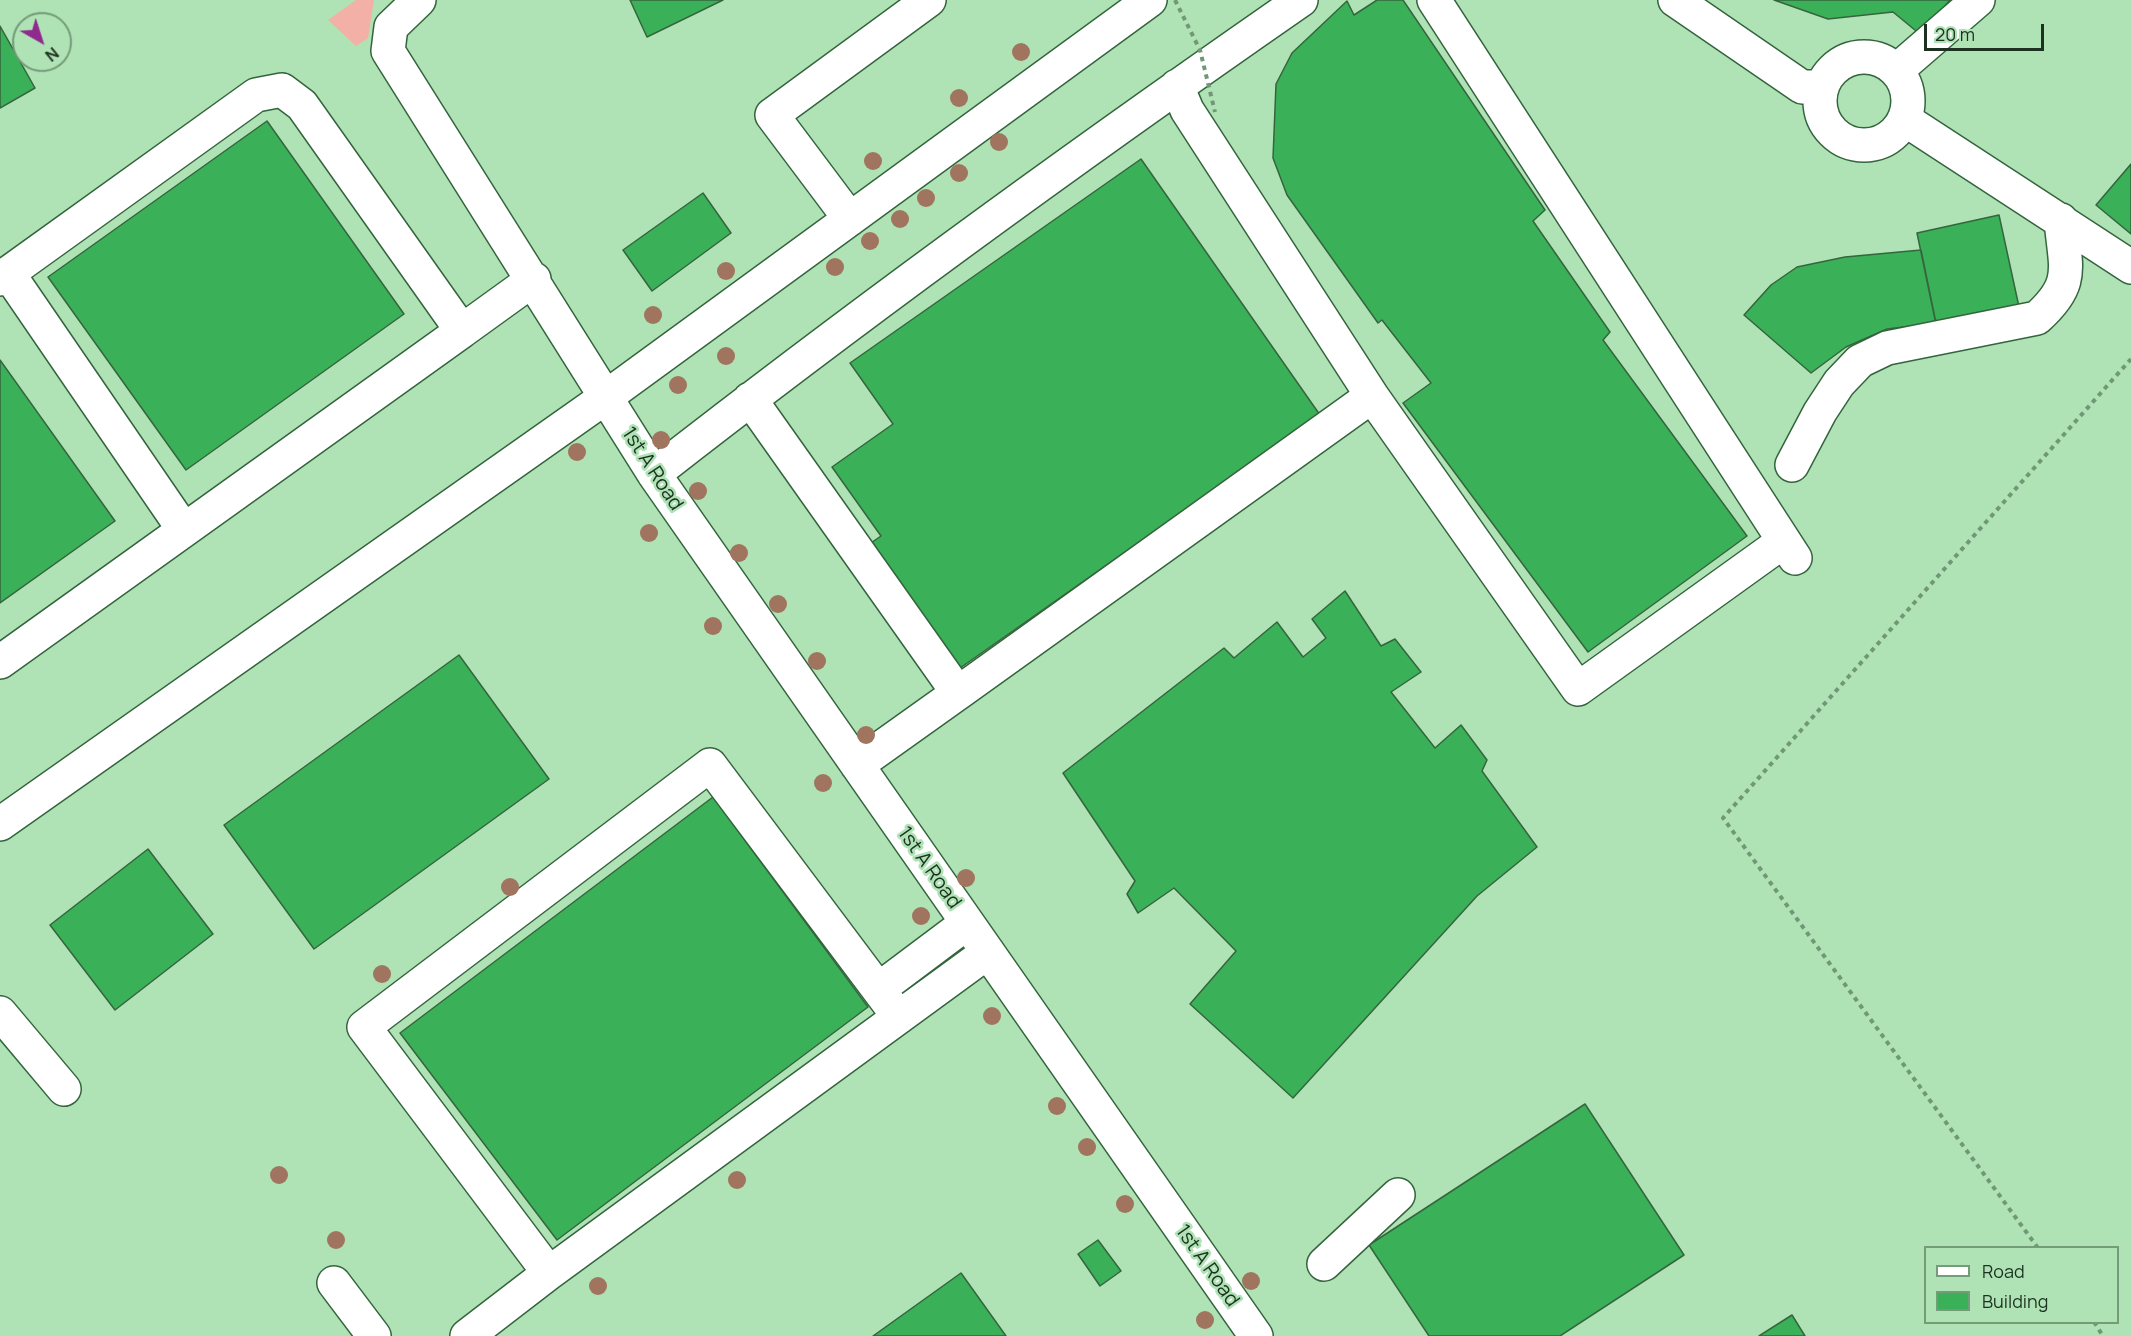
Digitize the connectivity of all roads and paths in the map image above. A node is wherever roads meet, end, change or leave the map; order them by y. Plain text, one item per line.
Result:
1 (419, 0) edge
2 (929, 0) edge
3 (1150, 0) edge
4 (1175, 0) edge
5 (1301, 0) edge
6 (1434, 0) edge
7 (1675, 0) edge
8 (1978, 0) edge
9 (1896, 71) junction
10 (1177, 86) junction
11 (1821, 87) junction
12 (1215, 112) dead end
13 (1904, 119) junction
14 (850, 219) junction
15 (2061, 220) junction
16 (2131, 267) edge
17 (4, 276) edge
18 (534, 279) junction
19 (462, 331) junction
20 (2131, 358) edge
21 (1372, 396) junction
22 (606, 397) junction
23 (750, 399) junction
24 (1792, 465) dead end
25 (654, 474) junction
26 (184, 530) junction
27 (0, 662) edge
28 (958, 693) junction
29 (857, 765) junction
30 (0, 824) edge
31 (967, 923) junction
32 (988, 952) junction
33 (879, 989) junction
34 (0, 1013) edge
35 (899, 1017) junction
36 (64, 1089) dead end
37 (1398, 1195) dead end
38 (2037, 1246) edge
39 (1324, 1264) dead end
40 (549, 1272) junction
41 (334, 1283) dead end
42 (374, 1336) edge
43 (467, 1336) edge
44 (1256, 1336) edge

1 - 18 street, 1st A Road
2 - 14 street
3 - 14 street
4 - 12 path, bridge
5 - 10 street
6 - 21 street
7 - 11 street
8 - 9 street
9 - 11 street
9 - 13 street
10 - 21 street
10 - 23 street
11 - 13 street
13 - 15 street
14 - 22 street
15 - 16 street
15 - 24 street
17 - 19 street
17 - 26 street
18 - 19 street
18 - 22 street, 1st A Road
19 - 26 street
20 - 38 path
21 - 28 street
22 - 25 street, 1st A Road
22 - 30 street
23 - 25 street
23 - 28 street
25 - 29 street, 1st A Road
26 - 27 street
28 - 29 street
29 - 31 street, 1st A Road
31 - 32 street, 1st A Road
31 - 33 street
32 - 35 street
32 - 44 street, 1st A Road
33 - 35 street
33 - 40 street
34 - 36 street
35 - 40 street
37 - 39 street
40 - 43 street
41 - 42 street

